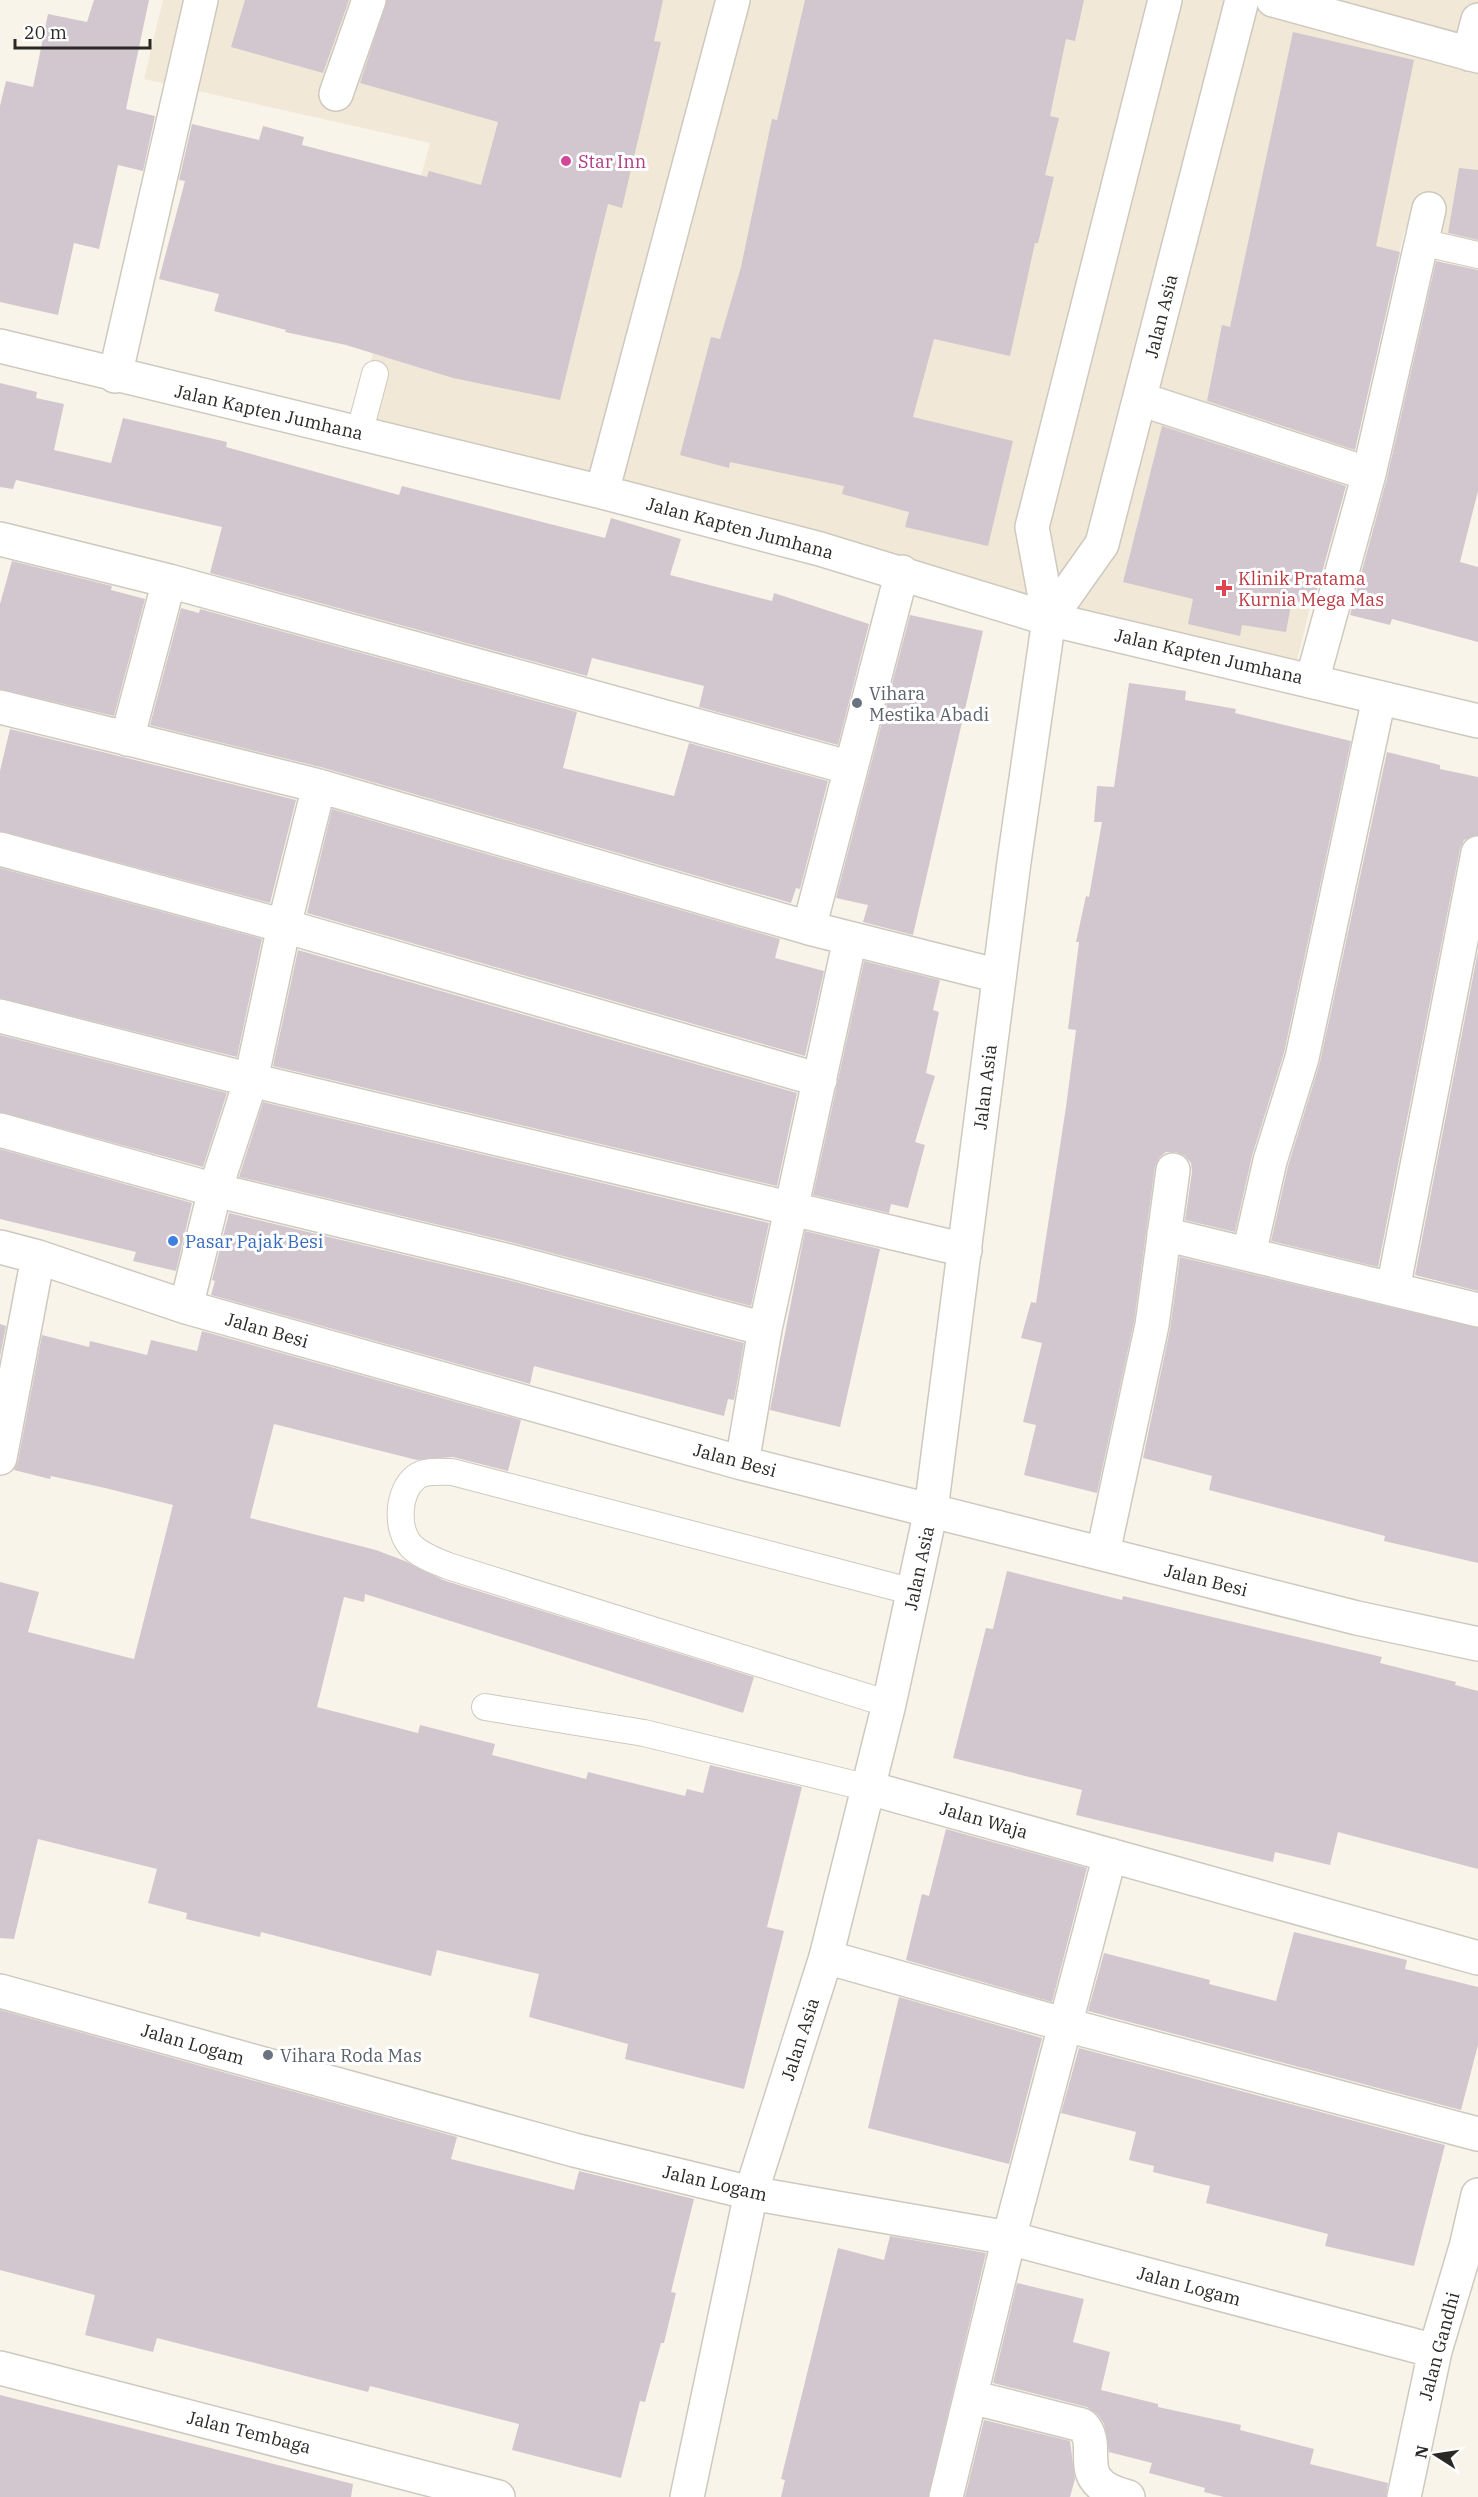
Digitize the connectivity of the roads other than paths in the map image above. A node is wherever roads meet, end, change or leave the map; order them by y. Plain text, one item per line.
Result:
1 (201, 0) edge
2 (369, 0) edge
3 (733, 0) edge
4 (1165, 0) edge
5 (1242, 0) edge
6 (1273, 0) edge
7 (1478, 20) edge
8 (1474, 55) edge
9 (336, 94) dead end
10 (1429, 209) dead end
11 (1421, 242) junction
12 (1478, 255) edge
13 (0, 346) edge
14 (375, 374) dead end
15 (115, 376) junction
16 (1140, 399) junction
17 (359, 434) junction
18 (1369, 474) junction
19 (602, 492) junction
20 (0, 539) edge
21 (902, 572) junction
22 (169, 581) junction
23 (1049, 619) junction
24 (1312, 681) junction
25 (1379, 698) junction
26 (0, 707) edge
27 (1478, 721) edge
28 (127, 739) junction
29 (851, 768) junction
30 (319, 786) junction
31 (0, 849) edge
32 (1478, 853) edge
33 (284, 926) junction
34 (809, 928) junction
35 (850, 939) junction
36 (999, 976) junction
37 (0, 1016) edge
38 (251, 1080) junction
39 (820, 1080) junction
40 (0, 1130) edge
41 (1173, 1170) dead end
42 (215, 1190) junction
43 (789, 1209) junction
44 (1164, 1234) junction
45 (0, 1247) edge
46 (965, 1250) junction
47 (1249, 1254) junction
48 (38, 1257) junction
49 (1393, 1289) junction
50 (186, 1307) junction
51 (1478, 1310) edge
52 (765, 1329) junction
53 (0, 1458) edge
54 (742, 1463) junction
55 (932, 1510) junction
56 (1103, 1553) junction
57 (914, 1592) junction
58 (1478, 1644) edge
59 (889, 1704) junction
60 (485, 1707) dead end
61 (869, 1788) junction
62 (1110, 1855) junction
63 (826, 1957) junction
64 (1478, 1958) edge
65 (0, 1991) edge
66 (1066, 2025) junction
67 (1478, 2134) edge
68 (751, 2193) junction
69 (1478, 2195) edge
70 (1010, 2238) junction
71 (1472, 2248) edge
72 (1435, 2351) junction
73 (0, 2368) edge
74 (971, 2397) junction
75 (498, 2497) edge
76 (687, 2497) edge
77 (946, 2497) edge
78 (1128, 2497) edge
79 (1404, 2497) edge

1 - 15 street
2 - 9 street
3 - 19 street
4 - 23 street, Jalan Asia
5 - 16 street, Jalan Asia
6 - 8 street
7 - 8 street
10 - 11 street
11 - 12 lane
11 - 18 street
13 - 15 street, Jalan Kapten Jumhana
14 - 17 lane
15 - 17 street, Jalan Kapten Jumhana
16 - 18 street
16 - 23 street, Jalan Asia
17 - 19 street, Jalan Kapten Jumhana
18 - 24 street
19 - 21 street, Jalan Kapten Jumhana
20 - 22 street
21 - 23 street, Jalan Kapten Jumhana
21 - 29 street
22 - 28 street
22 - 29 street
23 - 24 street, Jalan Kapten Jumhana
23 - 36 street, Jalan Asia
24 - 25 street, Jalan Kapten Jumhana
25 - 27 street, Jalan Kapten Jumhana
25 - 47 street
26 - 28 street
28 - 30 street
29 - 34 street
30 - 33 street
30 - 34 street
31 - 33 street
32 - 49 street
33 - 38 street
33 - 39 street
34 - 35 street
35 - 36 street
35 - 39 street
36 - 46 street, Jalan Asia
37 - 38 street
38 - 42 street
38 - 43 street
39 - 43 street
40 - 42 street
41 - 44 street
42 - 50 street
42 - 52 street
43 - 46 street
43 - 52 street
44 - 47 street
44 - 56 street
45 - 48 street, Jalan Besi
46 - 55 street, Jalan Asia
47 - 49 street
48 - 50 street, Jalan Besi
48 - 53 street
49 - 51 street
50 - 54 street, Jalan Besi
52 - 54 street
54 - 55 street, Jalan Besi
55 - 56 street, Jalan Besi
55 - 57 street, Jalan Asia
56 - 58 street, Jalan Besi
57 - 59 street, Jalan Asia
57 - 59 lane
59 - 61 street, Jalan Asia
60 - 61 lane, Jalan Waja
61 - 62 street, Jalan Waja
61 - 63 street, Jalan Asia
62 - 64 street, Jalan Waja
62 - 66 street
63 - 66 street
63 - 68 street, Jalan Asia
65 - 68 street, Jalan Logam
66 - 67 street
66 - 70 street
68 - 70 street, Jalan Logam
68 - 76 street, Jalan Asia
69 - 71 street, Jalan Gandhi
70 - 72 street, Jalan Logam
70 - 74 street
71 - 72 street, Jalan Gandhi
72 - 79 street, Jalan Gandhi
73 - 75 street, Jalan Tembaga
74 - 77 street
74 - 78 street

